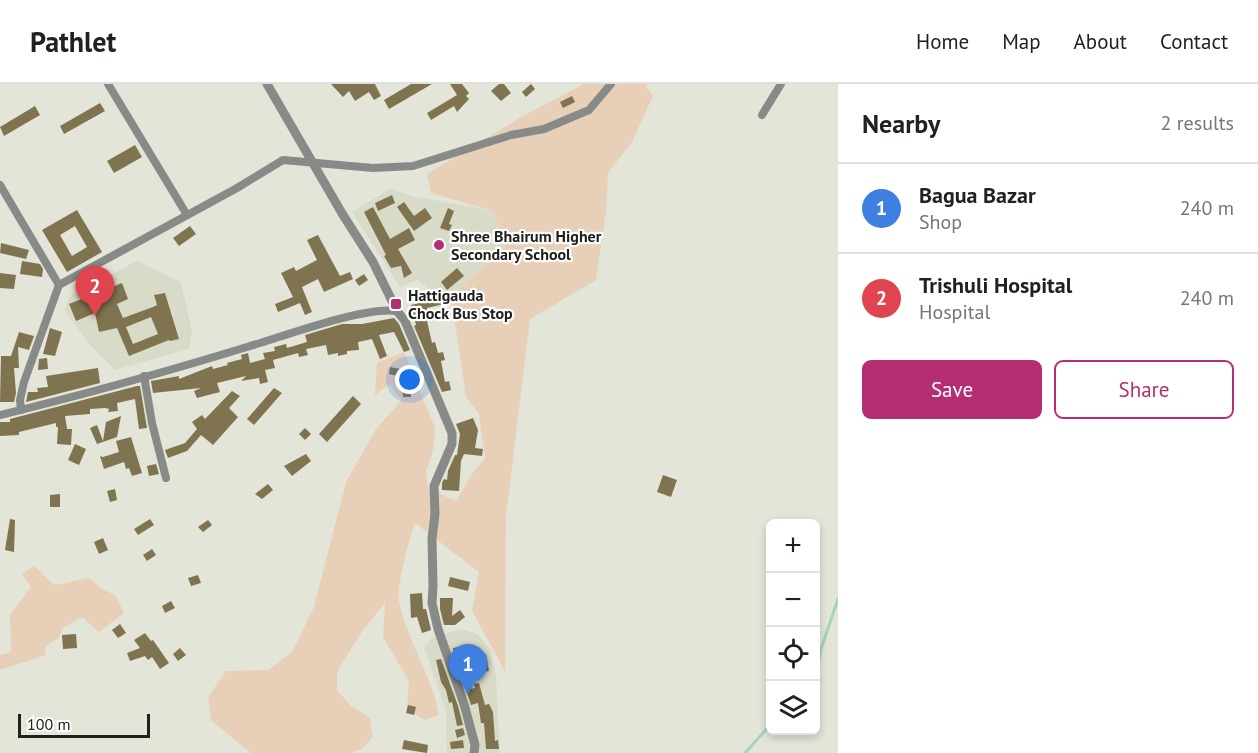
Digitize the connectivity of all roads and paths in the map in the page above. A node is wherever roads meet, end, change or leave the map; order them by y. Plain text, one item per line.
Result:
1 (108, 84) edge
2 (267, 84) edge
3 (611, 84) edge
4 (781, 84) edge
5 (762, 115) dead end
6 (312, 163) junction
7 (0, 185) edge
8 (187, 215) junction
9 (59, 285) junction
10 (397, 311) junction
11 (144, 376) junction
12 (21, 410) junction
13 (0, 416) edge
14 (166, 478) dead end
15 (474, 753) edge

1 - 8 street
2 - 6 street
3 - 6 street
4 - 5 street
6 - 8 street
6 - 10 street
7 - 9 street
8 - 9 street
9 - 12 street
10 - 11 street
10 - 15 street
11 - 12 street
11 - 14 street
12 - 13 street

